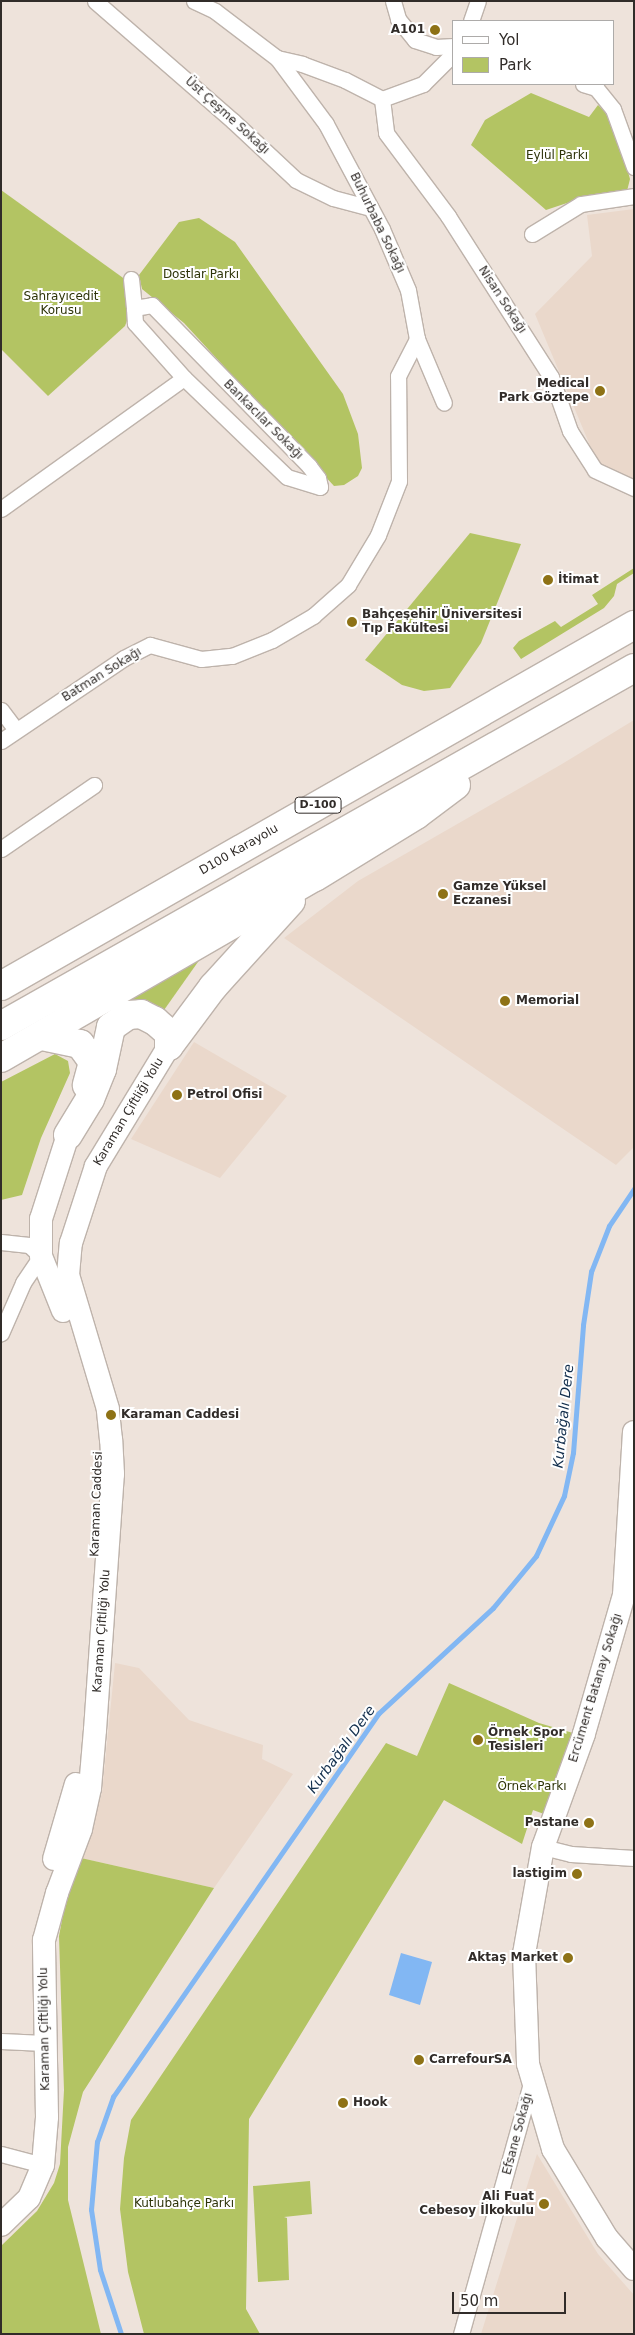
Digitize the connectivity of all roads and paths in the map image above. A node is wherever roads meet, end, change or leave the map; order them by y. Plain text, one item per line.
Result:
1 (95, 1) edge
2 (393, 1) edge
3 (478, 1) edge
4 (199, 2) edge
5 (471, 20) edge
6 (452, 46) edge
7 (452, 55) edge
8 (277, 58) junction
9 (587, 85) edge
10 (382, 99) junction
11 (634, 168) edge
12 (634, 196) edge
13 (371, 208) junction
14 (532, 234) dead end
15 (131, 279) dead end
16 (134, 308) junction
17 (417, 340) junction
18 (198, 353) junction
19 (181, 375) junction
20 (444, 403) dead end
21 (634, 488) edge
22 (1, 509) edge
23 (634, 625) edge
24 (634, 668) edge
25 (1, 710) edge
26 (535, 724) junction
27 (16, 730) junction
28 (1, 741) edge
29 (94, 785) dead end
30 (1, 849) edge
31 (315, 877) junction
32 (1, 986) edge
33 (1, 1026) edge
34 (42, 1036) junction
35 (168, 1046) junction
36 (1, 1058) edge
37 (68, 1135) junction
38 (1, 1242) edge
39 (41, 1256) junction
40 (1, 1333) edge
41 (634, 1432) edge
42 (629, 1595) edge
43 (543, 1847) junction
44 (634, 1858) edge
45 (44, 1940) junction
46 (1, 2041) edge
47 (44, 2043) junction
48 (532, 2079) junction
49 (1, 2154) edge
50 (43, 2165) junction
51 (1, 2225) edge
52 (634, 2268) edge
53 (461, 2334) edge

1 - 13 street, Üst Çeşme Sokağı
2 - 6 street
3 - 5 street
4 - 8 street
7 - 10 street
8 - 10 street
8 - 13 street, Buhurbaba Sokağı
9 - 11 street
10 - 21 street, Nisan Sokağı
12 - 14 street
13 - 17 street, Buhurbaba Sokağı
15 - 16 street
16 - 18 street, Bankacılar Sokağı
16 - 19 street, Bankacılar Sokağı
17 - 20 street, Buhurbaba Sokağı
17 - 27 street, Batman Sokağı
18 - 19 street
18 - 19 street, Bankacılar Sokağı
19 - 22 street
23 - 32 highway, D100 Karayolu / D-100
24 - 26 highway, D-100
25 - 27 street
26 - 31 highway
26 - 33 highway, D-100
27 - 28 street, Batman Sokağı
29 - 30 street
31 - 34 highway
31 - 35 highway
34 - 36 highway
34 - 37 highway
35 - 37 highway
35 - 45 main road, Karaman Çiftliği Yolu
37 - 39 main road, Karaman Caddesi
38 - 39 street
39 - 40 street
39 - 45 main road, Karaman Caddesi
41 - 42 main road, Ercüment Batanay Sokağı
42 - 43 main road, Ercüment Batanay Sokağı
43 - 44 street
43 - 48 main road, Ercüment Batanay Sokağı
45 - 47 main road, Karaman Çiftliği Yolu
46 - 47 street
47 - 50 main road, Karaman Çiftliği Yolu
48 - 52 main road, Ercüment Batanay Sokağı
48 - 53 street, Efsane Sokağı
49 - 50 street
50 - 51 main road, Karaman Çiftliği Yolu

